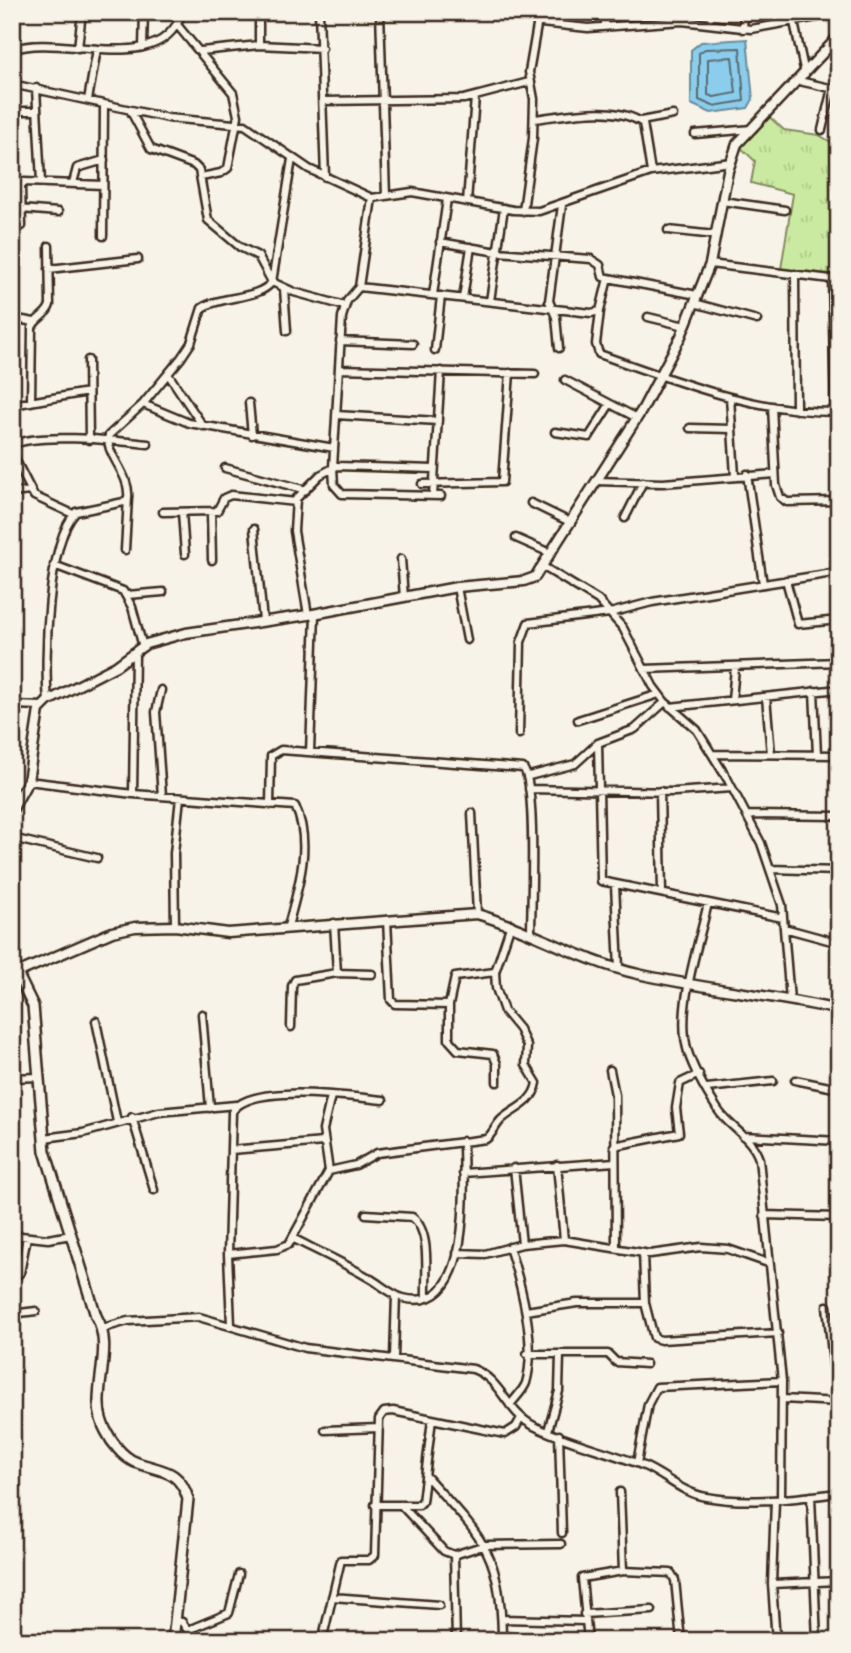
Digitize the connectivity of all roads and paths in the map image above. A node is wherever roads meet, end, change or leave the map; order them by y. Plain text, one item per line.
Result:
1 (82, 12) edge
2 (144, 12) edge
3 (181, 12) edge
4 (259, 12) edge
5 (319, 12) edge
6 (380, 12) edge
7 (535, 12) edge
8 (605, 12) edge
9 (660, 12) edge
10 (744, 12) edge
11 (839, 13) edge
12 (538, 20) junction
13 (660, 21) junction
14 (794, 22) junction
15 (178, 26) junction
16 (605, 26) junction
17 (743, 29) junction
18 (839, 36) edge
19 (258, 45) junction
20 (143, 47) junction
21 (78, 48) junction
22 (322, 48) junction
23 (97, 49) junction
24 (12, 50) edge
25 (201, 51) junction
26 (802, 77) junction
27 (529, 82) junction
28 (12, 84) edge
29 (36, 88) junction
30 (835, 89) edge
31 (475, 97) junction
32 (88, 100) junction
33 (385, 100) junction
34 (324, 101) junction
35 (104, 104) junction
36 (130, 110) junction
37 (12, 111) edge
38 (37, 111) junction
39 (673, 115) dead end
40 (534, 119) junction
41 (639, 121) junction
42 (235, 124) junction
43 (752, 129) junction
44 (822, 130) dead end
45 (695, 134) dead end
46 (292, 159) junction
47 (104, 160) junction
48 (732, 162) junction
49 (651, 172) junction
50 (201, 177) junction
51 (325, 177) junction
52 (41, 182) junction
53 (73, 183) junction
54 (103, 185) junction
55 (386, 196) junction
56 (372, 198) junction
57 (447, 199) junction
58 (722, 201) junction
59 (467, 202) junction
60 (562, 205) junction
61 (504, 208) junction
62 (22, 209) junction
63 (785, 210) dead end
64 (523, 211) junction
65 (58, 212) dead end
66 (22, 226) dead end
67 (668, 230) dead end
68 (715, 235) junction
69 (103, 236) dead end
70 (440, 242) junction
71 (49, 246) dead end
72 (471, 247) junction
73 (497, 252) junction
74 (554, 257) junction
75 (138, 259) dead end
76 (710, 264) junction
77 (49, 269) junction
78 (795, 274) junction
79 (608, 278) junction
80 (836, 279) edge
81 (272, 282) junction
82 (359, 287) junction
83 (284, 289) junction
84 (437, 296) junction
85 (463, 298) junction
86 (695, 299) junction
87 (490, 301) junction
88 (345, 306) junction
89 (551, 308) junction
90 (600, 310) junction
91 (648, 317) dead end
92 (12, 318) edge
93 (757, 320) dead end
94 (34, 322) junction
95 (685, 326) junction
96 (287, 331) dead end
97 (340, 341) junction
98 (413, 344) dead end
99 (559, 348) dead end
100 (435, 350) dead end
101 (88, 360) dead end
102 (339, 369) junction
103 (441, 371) junction
104 (510, 373) junction
105 (168, 374) junction
106 (535, 374) dead end
107 (660, 376) junction
108 (565, 380) dead end
109 (88, 392) junction
110 (730, 397) junction
111 (31, 402) junction
112 (249, 403) dead end
113 (143, 404) junction
114 (610, 404) junction
115 (12, 405) edge
116 (772, 406) junction
117 (796, 410) junction
118 (836, 412) edge
119 (335, 415) junction
120 (637, 418) junction
121 (438, 421) junction
122 (203, 426) junction
123 (690, 428) dead end
124 (732, 429) junction
125 (555, 432) dead end
126 (252, 435) junction
127 (89, 440) junction
128 (107, 440) junction
129 (148, 444) dead end
130 (12, 445) edge
131 (334, 447) junction
132 (12, 453) edge
133 (333, 467) junction
134 (225, 468) dead end
135 (435, 469) junction
136 (747, 474) junction
137 (775, 474) junction
138 (734, 476) junction
139 (596, 481) junction
140 (643, 482) junction
141 (422, 484) dead end
142 (434, 485) junction
143 (306, 490) junction
144 (30, 491) junction
145 (12, 493) edge
146 (433, 496) junction
147 (441, 496) dead end
148 (128, 498) junction
149 (838, 501) edge
150 (296, 502) junction
151 (531, 503) dead end
152 (163, 512) dead end
153 (182, 512) junction
154 (211, 512) junction
155 (73, 514) junction
156 (625, 518) dead end
157 (570, 522) junction
158 (254, 529) dead end
159 (516, 538) dead end
160 (125, 550) dead end
161 (550, 553) junction
162 (185, 554) dead end
163 (401, 559) dead end
164 (212, 560) dead end
165 (54, 565) junction
166 (542, 566) junction
167 (839, 572) edge
168 (786, 580) junction
169 (763, 584) junction
170 (457, 587) junction
171 (163, 592) dead end
172 (127, 595) junction
173 (404, 597) junction
174 (610, 613) junction
175 (312, 614) junction
176 (839, 620) edge
177 (263, 621) junction
178 (467, 640) dead end
179 (143, 647) junction
180 (135, 653) junction
181 (839, 662) edge
182 (735, 668) junction
183 (644, 669) junction
184 (839, 689) edge
185 (162, 690) dead end
186 (814, 691) junction
187 (659, 694) junction
188 (766, 697) junction
189 (732, 700) junction
190 (45, 704) junction
191 (12, 705) edge
192 (668, 705) junction
193 (578, 720) dead end
194 (519, 734) dead end
195 (598, 743) junction
196 (310, 752) junction
197 (712, 754) junction
198 (771, 754) junction
199 (817, 755) junction
200 (839, 755) edge
201 (529, 776) junction
202 (28, 781) junction
203 (732, 788) junction
204 (529, 789) junction
205 (597, 790) junction
206 (660, 792) junction
207 (133, 794) junction
208 (162, 796) junction
209 (180, 798) junction
210 (270, 805) junction
211 (12, 810) edge
212 (472, 813) dead end
213 (747, 815) junction
214 (839, 816) edge
215 (12, 838) edge
216 (97, 858) dead end
217 (770, 869) junction
218 (839, 871) edge
219 (615, 885) junction
220 (662, 893) junction
221 (708, 903) junction
222 (477, 914) junction
223 (783, 918) junction
224 (387, 920) junction
225 (334, 923) junction
226 (511, 924) junction
227 (176, 926) junction
228 (288, 926) junction
229 (784, 928) junction
230 (531, 933) junction
231 (839, 943) edge
232 (14, 968) edge
233 (619, 968) junction
234 (337, 972) junction
235 (495, 972) junction
236 (372, 974) dead end
237 (690, 983) junction
238 (790, 1000) junction
239 (449, 1004) junction
240 (839, 1010) edge
241 (202, 1014) dead end
242 (96, 1021) dead end
243 (291, 1027) dead end
244 (610, 1070) dead end
245 (699, 1074) junction
246 (39, 1077) junction
247 (12, 1078) edge
248 (795, 1080) dead end
249 (773, 1081) dead end
250 (497, 1082) dead end
251 (707, 1088) junction
252 (839, 1089) edge
253 (331, 1096) junction
254 (383, 1100) dead end
255 (236, 1105) junction
256 (209, 1108) junction
257 (131, 1117) junction
258 (117, 1122) junction
259 (743, 1136) junction
260 (44, 1138) junction
261 (463, 1141) junction
262 (839, 1141) edge
263 (323, 1142) junction
264 (614, 1146) junction
265 (231, 1150) junction
266 (615, 1161) junction
267 (557, 1164) junction
268 (514, 1168) junction
269 (329, 1171) junction
270 (463, 1173) junction
271 (154, 1190) dead end
272 (366, 1214) dead end
273 (764, 1215) junction
274 (839, 1217) edge
275 (71, 1235) junction
276 (12, 1236) edge
277 (27, 1237) junction
278 (294, 1239) junction
279 (564, 1240) junction
280 (522, 1244) junction
281 (509, 1247) junction
282 (616, 1248) junction
283 (643, 1253) junction
284 (228, 1254) junction
285 (457, 1254) junction
286 (768, 1263) junction
287 (12, 1277) edge
288 (396, 1295) junction
289 (426, 1297) junction
290 (645, 1303) junction
291 (827, 1306) dead end
292 (36, 1311) dead end
293 (526, 1311) junction
294 (12, 1314) edge
295 (231, 1325) junction
296 (103, 1328) junction
297 (778, 1333) junction
298 (527, 1354) junction
299 (560, 1354) junction
300 (394, 1358) junction
301 (646, 1364) dead end
302 (782, 1381) junction
303 (782, 1399) junction
304 (838, 1402) edge
305 (510, 1405) junction
306 (521, 1418) junction
307 (432, 1419) junction
308 (379, 1428) junction
309 (325, 1430) dead end
310 (548, 1431) junction
311 (559, 1435) junction
312 (636, 1464) junction
313 (426, 1476) junction
314 (620, 1492) dead end
315 (839, 1493) edge
316 (811, 1496) junction
317 (778, 1499) junction
318 (375, 1505) junction
319 (401, 1505) junction
320 (562, 1533) dead end
321 (561, 1544) dead end
322 (485, 1545) junction
323 (454, 1555) junction
324 (623, 1571) junction
325 (239, 1574) dead end
326 (839, 1581) edge
327 (813, 1582) junction
328 (772, 1584) junction
329 (331, 1597) junction
330 (439, 1605) dead end
331 (652, 1610) dead end
332 (585, 1617) junction
333 (502, 1619) junction
334 (176, 1620) junction
335 (188, 1630) junction
336 (502, 1634) dead end
337 (173, 1641) edge
338 (195, 1641) edge
339 (322, 1641) edge
340 (456, 1641) edge
341 (588, 1641) edge
342 (681, 1641) edge
343 (776, 1641) edge
344 (817, 1641) edge

1 - 21 street
2 - 20 street
3 - 15 street
4 - 19 street
5 - 22 street
6 - 33 street
7 - 12 street
8 - 16 street
9 - 13 street
10 - 17 street
11 - 14 street
12 - 16 street
12 - 27 street
13 - 16 street
13 - 17 street
14 - 17 street
14 - 26 street
15 - 20 street
15 - 25 street
18 - 26 street
19 - 22 street
19 - 25 street
20 - 23 street
21 - 23 street
21 - 24 street
22 - 34 street
23 - 32 street
25 - 42 street
26 - 30 street
26 - 43 street
27 - 31 street
27 - 40 street
28 - 29 street
29 - 32 street
29 - 38 street
30 - 44 street
31 - 33 street
31 - 59 street
32 - 35 street
33 - 34 street
33 - 55 street
34 - 51 street
35 - 36 street
35 - 47 street
36 - 42 street
36 - 50 street
37 - 38 street
38 - 52 street
39 - 41 street
40 - 41 street
40 - 64 street
41 - 49 street
42 - 46 street
42 - 50 street
43 - 45 street
43 - 48 street
46 - 51 street
46 - 81 street
47 - 53 street
47 - 54 street
48 - 49 street
48 - 58 street
49 - 60 street
50 - 81 street
51 - 56 street
52 - 53 street
52 - 62 street
53 - 54 street
54 - 69 street
55 - 56 street
55 - 57 street
56 - 82 street
57 - 59 street
57 - 70 street
58 - 63 street
58 - 68 street
59 - 61 street
60 - 64 street
60 - 74 street
61 - 64 street
61 - 73 street
62 - 65 street
62 - 66 street
67 - 68 street
68 - 76 street
70 - 72 street
70 - 84 street
71 - 77 street
72 - 73 street
72 - 85 street
73 - 74 street
73 - 87 street
74 - 79 street
74 - 89 street
75 - 77 street
76 - 78 street
76 - 86 street
77 - 94 street
78 - 80 street
78 - 117 street
79 - 86 street
79 - 90 street
80 - 118 street
81 - 83 street
81 - 105 street
82 - 84 street
82 - 88 street
83 - 88 street
83 - 96 street
84 - 85 street
84 - 100 street
85 - 87 street
86 - 93 street
86 - 95 street
87 - 89 street
88 - 97 street
89 - 90 street
89 - 99 street
90 - 107 street
91 - 95 street
92 - 94 street
94 - 111 street
95 - 107 street
97 - 98 street
97 - 102 street
101 - 109 street
102 - 103 street
102 - 119 street
103 - 104 street
103 - 121 street
104 - 106 street
104 - 142 street
105 - 113 street
105 - 122 street
107 - 110 street
107 - 120 street
108 - 114 street
109 - 111 street
109 - 127 street
110 - 116 street
110 - 124 street
111 - 115 street
112 - 126 street
113 - 122 street
113 - 128 street
114 - 120 street
114 - 125 street
116 - 117 street
116 - 137 street
117 - 118 street
118 - 149 street
119 - 121 street
119 - 131 street
120 - 139 street
121 - 135 street
122 - 126 street
123 - 124 street
124 - 138 street
126 - 131 street
127 - 128 street
127 - 130 street
128 - 129 street
128 - 148 street
131 - 133 street
132 - 144 street
133 - 135 street
133 - 143 street
133 - 146 street
134 - 143 street
135 - 142 street
136 - 137 street
136 - 138 street
136 - 169 street
137 - 149 street
138 - 140 street
139 - 140 street
139 - 157 street
140 - 156 street
141 - 142 street
142 - 146 street
143 - 150 street
144 - 145 street
144 - 155 street
146 - 147 street
148 - 155 street
148 - 160 street
150 - 154 street
150 - 175 street
151 - 157 street
152 - 153 street
153 - 154 street
153 - 162 street
154 - 164 street
155 - 165 street
157 - 161 street
158 - 177 street
159 - 161 street
161 - 166 street
163 - 173 street
165 - 172 street
165 - 190 street
166 - 170 street
166 - 174 street
167 - 168 street
168 - 169 street
168 - 176 street
169 - 174 street
170 - 173 street
170 - 178 street
171 - 172 street
172 - 179 street
173 - 175 street
174 - 183 street
174 - 194 street
175 - 177 street
175 - 196 street
177 - 179 street
179 - 180 street
180 - 190 street
180 - 207 street
181 - 182 street
182 - 183 street
182 - 189 street
183 - 187 street
184 - 186 street
185 - 208 street
186 - 188 street
186 - 199 street
187 - 192 street
187 - 193 street
188 - 189 street
188 - 198 street
189 - 192 street
190 - 191 street
190 - 202 street
192 - 195 street
192 - 197 street
195 - 201 street
195 - 205 street
196 - 201 street
196 - 210 street
197 - 198 street
197 - 203 street
198 - 199 street
199 - 200 street
201 - 204 street
202 - 207 street
202 - 211 street
203 - 206 street
203 - 213 street
204 - 205 street
204 - 230 street
205 - 206 street
205 - 219 street
206 - 220 street
207 - 208 street
208 - 209 street
209 - 210 street
209 - 227 street
210 - 228 street
212 - 222 street
213 - 214 street
213 - 217 street
215 - 216 street
217 - 218 street
217 - 223 street
219 - 220 street
219 - 233 street
220 - 221 street
221 - 223 street
221 - 237 street
222 - 224 street
222 - 226 street
223 - 229 street
224 - 225 street
224 - 239 street
225 - 228 street
225 - 234 street
226 - 230 street
226 - 235 street
227 - 228 street
227 - 232 street
229 - 231 street
229 - 238 street
230 - 233 street
232 - 246 main road
233 - 237 street
234 - 236 street
234 - 243 street
235 - 239 street
235 - 261 street
237 - 238 street
237 - 245 street
238 - 240 street
239 - 250 street
241 - 256 street
242 - 258 street
244 - 264 street
245 - 251 street
245 - 264 street
246 - 247 street
246 - 260 main road
248 - 252 street
249 - 251 street
251 - 259 street
253 - 254 street
253 - 255 street
253 - 263 street
255 - 256 street
255 - 265 street
256 - 257 street
257 - 258 street
257 - 271 street
258 - 260 street
259 - 262 street
259 - 273 street
260 - 275 main road
261 - 269 street
261 - 270 street
263 - 265 street
263 - 269 street
264 - 266 street
265 - 284 street
266 - 267 street
266 - 282 street
267 - 268 street
267 - 279 street
268 - 270 street
268 - 280 street
269 - 278 street
270 - 285 street
272 - 289 street
273 - 274 street
273 - 286 street
275 - 277 street
275 - 296 main road
276 - 277 street
277 - 287 street
278 - 284 street
278 - 288 street
279 - 280 street
279 - 282 street
280 - 281 street
281 - 285 street
281 - 293 street
282 - 283 street
283 - 286 street
283 - 290 street
284 - 295 street
285 - 289 street
286 - 297 street
288 - 289 street
288 - 300 street
290 - 293 street
290 - 297 street
291 - 304 street
292 - 294 street
293 - 298 street
295 - 296 street
295 - 300 street
296 - 334 main road
297 - 302 street
298 - 299 street
298 - 305 street
299 - 301 street
299 - 310 street
300 - 305 street
302 - 303 street
302 - 312 street
303 - 304 street
303 - 317 street
305 - 306 street
306 - 307 street
306 - 310 street
307 - 308 street
307 - 313 street
308 - 309 street
308 - 318 street
310 - 311 street
311 - 312 street
311 - 320 street
312 - 317 street
313 - 319 street
313 - 322 street
314 - 324 street
315 - 316 street
316 - 317 street
316 - 327 street
317 - 328 street
318 - 319 street
318 - 329 street
319 - 323 street
321 - 322 street
322 - 323 street
322 - 333 street
323 - 340 street
324 - 332 street
324 - 342 street
325 - 335 street
326 - 327 street
327 - 328 street
327 - 344 street
328 - 343 street
329 - 330 street
329 - 339 street
331 - 332 street
332 - 333 street
332 - 341 street
333 - 336 street
334 - 335 street
334 - 337 main road
335 - 338 street

